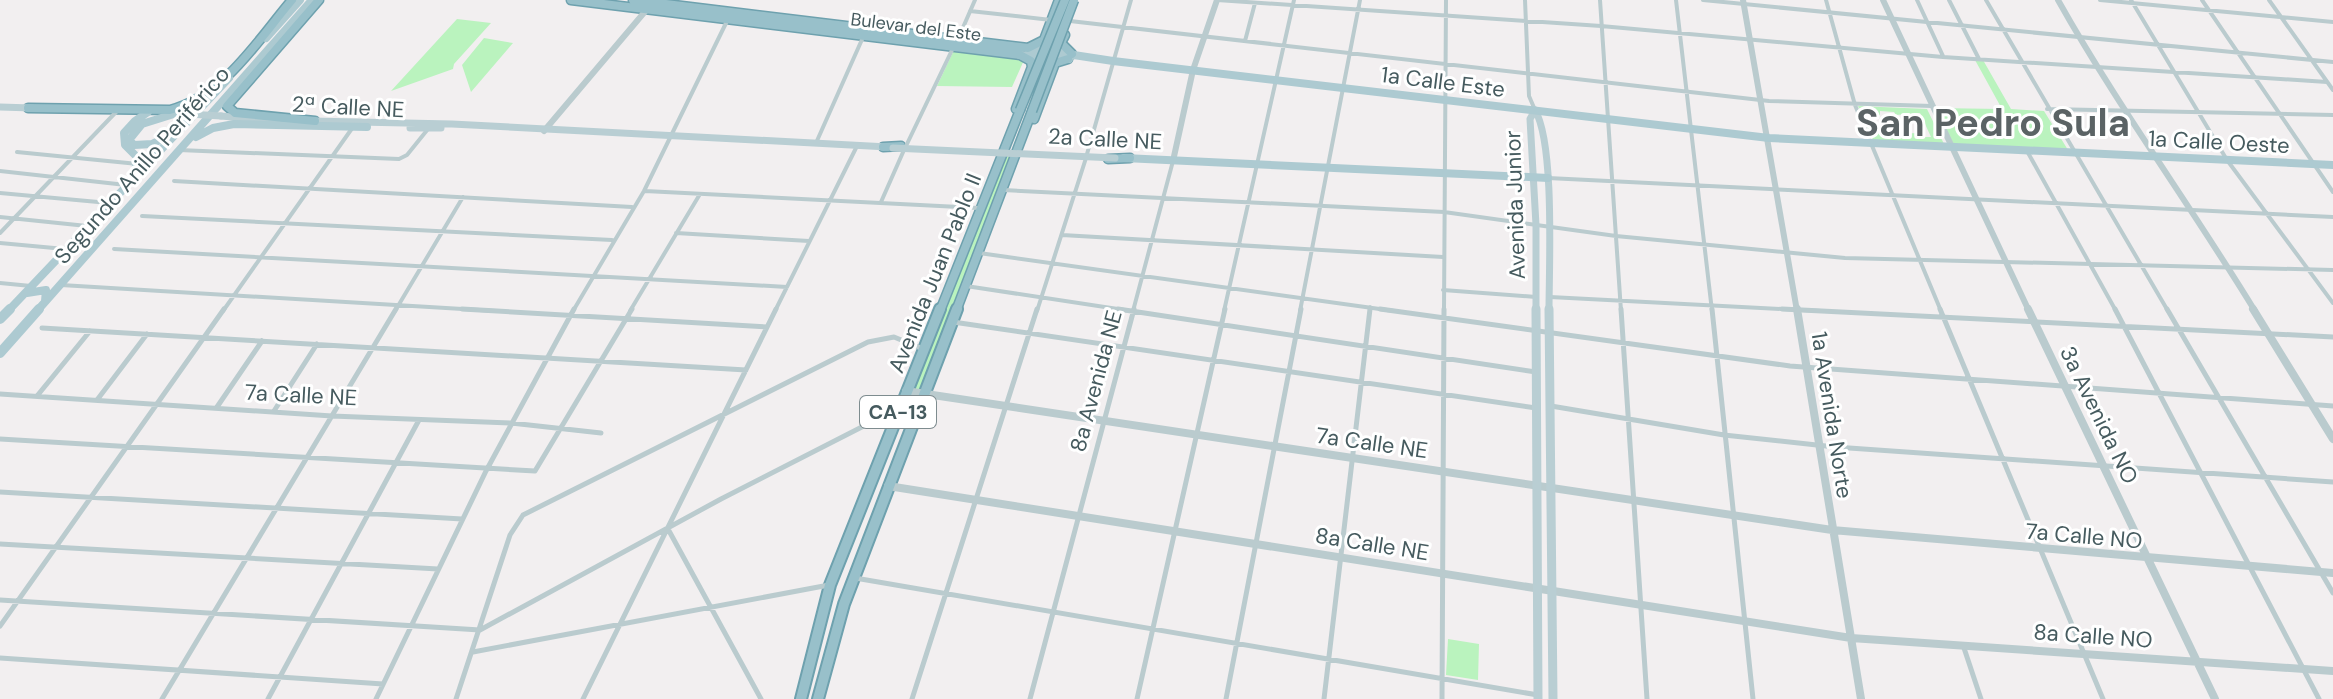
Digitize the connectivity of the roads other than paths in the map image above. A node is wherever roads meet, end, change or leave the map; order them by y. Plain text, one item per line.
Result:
1 (292, 0) edge
2 (300, 0) edge
3 (312, 0) edge
4 (319, 0) edge
5 (571, 0) edge
6 (633, 0) edge
7 (975, 0) edge
8 (1062, 0) edge
9 (1076, 0) edge
10 (1131, 0) edge
11 (1216, 0) edge
12 (1360, 0) edge
13 (1446, 0) edge
14 (1525, 0) edge
15 (1600, 0) edge
16 (1676, 0) edge
17 (1703, 0) edge
18 (1826, 0) edge
19 (1883, 0) edge
20 (1917, 0) edge
21 (1949, 0) edge
22 (1986, 0) edge
23 (2058, 0) edge
24 (2100, 0) edge
25 (2202, 0) edge
26 (2269, 0) edge
27 (1256, 1) edge
28 (1744, 2) edge
29 (2133, 2) edge
30 (1294, 3) edge
31 (651, 4) edge
32 (1359, 10) junction
33 (970, 11) junction
34 (2209, 11) junction
35 (1831, 13) junction
36 (1446, 16) junction
37 (2281, 17) junction
38 (728, 18) junction
39 (1892, 19) junction
40 (1527, 21) junction
41 (1051, 22) junction
42 (2333, 22) edge
43 (1927, 23) junction
44 (1068, 24) junction
45 (1601, 26) junction
46 (1122, 27) junction
47 (1962, 27) junction
48 (2002, 30) junction
49 (1680, 32) junction
50 (864, 33) junction
51 (1203, 36) junction
52 (2078, 37) junction
53 (1749, 38) junction
54 (1245, 41) junction
55 (956, 44) junction
56 (1284, 45) junction
57 (2156, 45) junction
58 (1839, 47) junction
59 (1028, 48) junction
60 (1351, 52) junction
61 (1907, 53) junction
62 (2237, 53) junction
63 (1020, 55) junction
64 (1070, 56) junction
65 (1943, 57) junction
66 (1979, 59) junction
67 (2311, 59) junction
68 (1113, 61) junction
69 (1445, 62) junction
70 (2021, 62) junction
71 (2333, 62) edge
72 (2095, 66) junction
73 (1193, 70) junction
74 (2171, 70) junction
75 (1528, 72) junction
76 (2252, 77) junction
77 (1027, 80) junction
78 (1275, 80) junction
79 (1048, 81) junction
80 (1605, 81) junction
81 (246, 82) junction
82 (2327, 82) junction
83 (216, 84) junction
84 (1344, 88) junction
85 (233, 89) junction
86 (2333, 90) edge
87 (1688, 91) junction
88 (209, 100) junction
89 (1444, 100) junction
90 (1761, 100) junction
91 (1855, 105) junction
92 (1932, 106) junction
93 (0, 107) edge
94 (28, 108) junction
95 (2047, 109) junction
96 (1535, 110) junction
97 (119, 111) junction
98 (2126, 111) junction
99 (148, 112) junction
100 (177, 113) junction
101 (2196, 113) junction
102 (2278, 114) junction
103 (2333, 115) edge
104 (223, 116) junction
105 (1607, 119) junction
106 (315, 121) junction
107 (130, 124) junction
108 (430, 126) junction
109 (469, 126) joint
110 (184, 127) junction
111 (353, 127) junction
112 (367, 127) junction
113 (1693, 129) junction
114 (544, 131) junction
115 (1010, 135) junction
116 (1023, 136) junction
117 (672, 137) junction
118 (1769, 138) junction
119 (1872, 143) junction
120 (816, 144) junction
121 (857, 146) junction
122 (888, 147) junction
123 (1951, 147) junction
124 (181, 148) junction
125 (905, 148) junction
126 (988, 151) junction
127 (2027, 151) junction
128 (17, 152) dead end
129 (1031, 153) junction
130 (2073, 153) junction
131 (332, 156) junction
132 (1086, 156) junction
133 (73, 157) junction
134 (2157, 157) junction
135 (1115, 158) joint
136 (1130, 158) junction
137 (2227, 160) junction
138 (1173, 161) junction
139 (138, 164) junction
140 (1012, 164) junction
141 (2313, 164) junction
142 (1256, 165) junction
143 (2333, 165) edge
144 (1329, 168) junction
145 (996, 170) junction
146 (0, 171) edge
147 (1444, 174) junction
148 (54, 177) junction
149 (1535, 177) junction
150 (1548, 178) junction
151 (1611, 180) junction
152 (174, 181) dead end
153 (130, 183) junction
154 (1699, 185) junction
155 (310, 188) junction
156 (1003, 190) junction
157 (1777, 190) junction
158 (644, 191) junction
159 (2333, 192) edge
160 (0, 193) edge
161 (1074, 193) junction
162 (700, 194) junction
163 (1893, 195) junction
164 (35, 197) junction
165 (463, 197) junction
166 (830, 199) junction
167 (1163, 199) junction
168 (1975, 199) junction
169 (881, 202) junction
170 (109, 203) junction
171 (1248, 203) junction
172 (2056, 203) junction
173 (1321, 206) junction
174 (2105, 206) junction
175 (632, 207) junction
176 (979, 208) junction
177 (2193, 210) junction
178 (1444, 212) junction
179 (2267, 214) junction
180 (142, 216) dead end
181 (0, 217) edge
182 (2333, 217) edge
183 (14, 219) junction
184 (284, 223) junction
185 (1536, 225) junction
186 (87, 226) junction
187 (1550, 227) junction
188 (442, 231) junction
189 (0, 233) edge
190 (676, 233) junction
191 (1062, 235) junction
192 (1616, 236) junction
193 (613, 240) junction
194 (1152, 240) junction
195 (809, 241) junction
196 (0, 243) edge
197 (1238, 245) junction
198 (1707, 245) junction
199 (66, 249) junction
200 (114, 249) dead end
201 (1312, 249) junction
202 (979, 253) junction
203 (1786, 254) junction
204 (260, 257) junction
205 (1443, 257) junction
206 (1921, 261) junction
207 (1053, 263) junction
208 (2006, 263) junction
209 (2092, 265) junction
210 (421, 266) junction
211 (2142, 266) junction
212 (2228, 268) junction
213 (2308, 269) junction
214 (2333, 270) edge
215 (593, 275) junction
216 (1143, 276) junction
217 (648, 279) junction
218 (0, 283) edge
219 (61, 285) junction
220 (31, 286) junction
221 (966, 286) junction
222 (787, 287) junction
223 (1229, 287) junction
224 (1443, 290) junction
225 (233, 295) junction
226 (1536, 297) junction
227 (1550, 297) junction
228 (1043, 298) junction
229 (1303, 298) junction
230 (17, 301) junction
231 (1622, 302) junction
232 (2333, 303) edge
233 (43, 304) junction
234 (398, 306) junction
235 (1370, 307) junction
236 (1711, 307) junction
237 (1133, 311) junction
238 (1797, 311) junction
239 (2, 314) edge
240 (569, 315) junction
241 (1443, 317) junction
242 (1945, 318) junction
243 (624, 319) junction
244 (952, 322) junction
245 (2034, 323) junction
246 (1221, 324) junction
247 (767, 327) junction
248 (2124, 327) junction
249 (42, 328) dead end
250 (1536, 330) junction
251 (2179, 330) junction
252 (90, 331) junction
253 (1550, 333) junction
254 (147, 334) junction
255 (1031, 334) junction
256 (2268, 334) junction
257 (1296, 336) junction
258 (2333, 337) edge
259 (203, 338) junction
260 (262, 341) junction
261 (317, 344) junction
262 (1625, 344) junction
263 (1365, 346) junction
264 (1123, 347) junction
265 (373, 348) junction
266 (923, 349) junction
267 (0, 353) edge
268 (1443, 357) junction
269 (1715, 357) junction
270 (545, 358) junction
271 (1213, 360) junction
272 (601, 362) junction
273 (1807, 368) junction
274 (746, 370) junction
275 (1290, 372) junction
276 (1536, 372) junction
277 (1971, 381) junction
278 (1361, 382) junction
279 (2065, 387) junction
280 (906, 391) junction
281 (2158, 393) junction
282 (0, 394) edge
283 (924, 394) junction
284 (1443, 394) junction
285 (36, 396) junction
286 (2219, 397) junction
287 (97, 400) junction
288 (155, 404) junction
289 (2311, 404) junction
290 (1007, 406) junction
291 (1551, 406) junction
292 (2333, 406) edge
293 (216, 408) junction
294 (899, 408) junction
295 (1536, 408) junction
296 (918, 411) junction
297 (273, 412) junction
298 (724, 414) junction
299 (332, 416) junction
300 (1630, 419) junction
301 (419, 420) junction
302 (1104, 421) junction
303 (511, 423) junction
304 (562, 427) junction
305 (601, 433) dead end
306 (1196, 435) junction
307 (1724, 435) junction
308 (0, 439) edge
309 (2333, 439) edge
310 (1821, 445) junction
311 (125, 447) junction
312 (1275, 447) junction
313 (1352, 458) junction
314 (305, 459) junction
315 (2003, 459) junction
316 (2102, 464) junction
317 (394, 465) junction
318 (486, 471) junction
319 (1443, 471) junction
320 (2199, 472) junction
321 (2267, 477) junction
322 (2333, 482) edge
323 (888, 486) junction
324 (1536, 486) junction
325 (1552, 488) junction
326 (0, 492) edge
327 (90, 497) junction
328 (976, 500) junction
329 (1635, 501) junction
330 (275, 508) junction
331 (368, 514) junction
332 (1732, 515) junction
333 (1079, 516) junction
334 (462, 519) junction
335 (667, 528) junction
336 (1832, 530) junction
337 (1175, 531) junction
338 (0, 544) edge
339 (1257, 544) junction
340 (55, 547) junction
341 (2041, 551) junction
342 (245, 557) junction
343 (1340, 557) junction
344 (2148, 559) junction
345 (342, 563) junction
346 (2248, 567) junction
347 (438, 569) junction
348 (2321, 572) junction
349 (1443, 573) junction
350 (2333, 573) edge
351 (854, 577) junction
352 (830, 585) junction
353 (1537, 588) junction
354 (1553, 591) junction
355 (944, 593) junction
356 (2333, 593) edge
357 (0, 600) edge
358 (17, 601) junction
359 (1641, 605) junction
360 (710, 607) junction
361 (1053, 612) junction
362 (212, 613) junction
363 (311, 620) junction
364 (1743, 620) junction
365 (619, 625) junction
366 (0, 626) edge
367 (410, 626) junction
368 (480, 630) junction
369 (1153, 630) junction
370 (1851, 638) junction
371 (1236, 645) junction
372 (1963, 645) junction
373 (473, 652) junction
374 (2084, 654) junction
375 (0, 658) edge
376 (1328, 661) junction
377 (2197, 662) junction
378 (2304, 669) junction
379 (2333, 671) edge
380 (178, 672) junction
381 (279, 678) junction
382 (1442, 680) junction
383 (383, 684) junction
384 (1538, 697) edge
385 (822, 698) edge
386 (1553, 698) edge
387 (162, 699) edge
388 (268, 699) edge
389 (376, 699) edge
390 (456, 699) edge
391 (583, 699) edge
392 (761, 699) edge
393 (801, 699) edge
394 (912, 699) edge
395 (1030, 699) edge
396 (1137, 699) edge
397 (1226, 699) edge
398 (1324, 699) edge
399 (1442, 699) edge
400 (1560, 699) edge
401 (1647, 699) edge
402 (1753, 699) edge
403 (1861, 699) edge
404 (1981, 699) edge
405 (2103, 699) edge
406 (2215, 699) edge
407 (2319, 699) edge

1 - 83 highway
2 - 88 main road, Segundo Anillo Periférico
3 - 85 main road, Segundo Anillo Periférico
4 - 81 highway
5 - 31 highway, Bulevar del Este
6 - 31 highway, Bulevar del Este
7 - 33 street
8 - 41 highway
8 - 115 highway, Avenida Juan Pablo II, bridge
9 - 44 highway
9 - 116 highway, Avenida Juan Pablo II, bridge
10 - 46 street
11 - 27 street
11 - 51 street, 8a Avenida NE
12 - 32 street
13 - 36 street
14 - 40 street
15 - 45 street
16 - 49 street
17 - 28 street
18 - 35 street
19 - 39 street, 3a Avenida NO
20 - 43 street
21 - 47 street
22 - 48 street
23 - 52 street
24 - 29 street
25 - 34 street
26 - 37 street
27 - 30 street
27 - 54 street
28 - 35 street
28 - 53 street, 1a Avenida Norte
29 - 34 street
29 - 57 street
30 - 32 street
30 - 56 street
31 - 38 highway, Bulevar del Este
31 - 50 highway, Bulevar del Este
31 - 114 street
32 - 36 street
32 - 60 street
33 - 41 street
33 - 55 street
34 - 37 street
34 - 62 street
35 - 39 street
35 - 58 street
36 - 40 street
36 - 69 street
37 - 42 street
37 - 67 street
38 - 50 highway, Bulevar del Este
38 - 117 street
39 - 43 street
39 - 61 street, 3a Avenida NO
40 - 45 street
40 - 75 street
41 - 44 highway
41 - 59 highway
43 - 47 street
43 - 65 street
44 - 46 street
44 - 64 highway
45 - 49 street
45 - 80 street
46 - 51 street
46 - 68 street
47 - 48 street
47 - 66 street
48 - 52 street
48 - 70 street
49 - 53 street
49 - 87 street
50 - 55 highway, Bulevar del Este
50 - 120 street
51 - 54 street
51 - 73 street, 8a Avenida NE
52 - 57 street
52 - 72 street
53 - 58 street
53 - 90 street, 1a Avenida Norte
54 - 56 street
55 - 59 highway, Bulevar del Este
55 - 63 highway, Bulevar del Este
55 - 125 street
56 - 60 street
56 - 78 street
57 - 62 street
57 - 74 street
58 - 61 street
58 - 91 street
59 - 64 main road, 1a Calle Este
60 - 69 street
60 - 84 street
61 - 65 street
61 - 92 street, 3a Avenida NO
62 - 67 street
62 - 76 street
63 - 64 main road, 1a Calle Este
63 - 77 highway
64 - 68 main road, 1a Calle Este
64 - 79 highway
65 - 66 street
66 - 70 street
67 - 71 street
67 - 82 street
68 - 73 main road, 1a Calle Este
68 - 132 street
69 - 75 street
69 - 89 street
70 - 72 street
70 - 95 street
72 - 74 street
72 - 98 street
73 - 78 main road, 1a Calle Este
73 - 138 street, 8a Avenida NE
74 - 76 street
74 - 101 street
75 - 80 street
75 - 96 street
76 - 82 street
76 - 102 street
77 - 79 highway
77 - 115 highway
78 - 84 main road, 1a Calle Este
78 - 142 street
79 - 116 highway
80 - 87 street
80 - 105 street
81 - 85 main road
81 - 106 highway
82 - 86 street
83 - 88 highway
83 - 94 highway
84 - 89 main road, 1a Calle Este
84 - 144 street
85 - 124 main road, Segundo Anillo Periférico
87 - 90 street
87 - 113 street
88 - 110 main road, Segundo Anillo Periférico
89 - 96 main road, 1a Calle Este
89 - 147 street
90 - 91 street
90 - 118 street, 1a Avenida Norte
91 - 92 street
91 - 119 street
92 - 123 street, 3a Avenida NO
93 - 94 main road, 2ª Calle NE
94 - 97 main road, 2ª Calle NE
95 - 98 street
95 - 130 street
96 - 105 main road, 1a Calle Este
96 - 149 main road, Avenida Junior
96 - 150 main road, Avenida Junior
97 - 99 main road, 2ª Calle NE
97 - 107 main road
97 - 133 street
98 - 101 street
98 - 134 street
99 - 100 main road, 2ª Calle NE
99 - 107 main road
100 - 104 main road, 2ª Calle NE, bridge
100 - 110 main road
101 - 102 street
101 - 137 street
102 - 103 street
102 - 141 street
104 - 106 main road, 2ª Calle NE
104 - 112 main road, 2ª Calle NE
105 - 113 main road, 1a Calle Este
105 - 151 street
106 - 108 main road, 2ª Calle NE
107 - 139 main road
108 - 109 main road, 2ª Calle NE
108 - 112 main road, 2ª Calle NE
108 - 131 street
109 - 114 main road, 2a Calle NE
110 - 153 main road, Segundo Anillo Periférico
111 - 112 main road
111 - 124 main road
111 - 131 street
113 - 118 main road, 1a Calle Este
113 - 154 street
114 - 117 main road, 2a Calle NE
115 - 126 highway
115 - 145 highway, Avenida Juan Pablo II / CA-13
116 - 129 highway
116 - 140 highway, Avenida Juan Pablo II / CA-13
117 - 120 main road, 2a Calle NE
117 - 158 street
118 - 119 main road, 1a Calle Oeste
118 - 157 street, 1a Avenida Norte
119 - 123 main road, 1a Calle Oeste
119 - 163 street
120 - 121 main road, 2a Calle NE
121 - 122 main road, 2a Calle NE
121 - 166 street
122 - 125 highway
122 - 135 main road, 2a Calle NE, bridge
123 - 127 main road, 1a Calle Oeste
123 - 168 street, 3a Avenida NO
124 - 131 street
124 - 219 main road, Segundo Anillo Periférico
125 - 126 highway
125 - 169 street
126 - 145 highway
127 - 130 main road, 1a Calle Oeste
127 - 172 street
128 - 133 street
129 - 132 highway
129 - 140 highway
130 - 134 main road, 1a Calle Oeste
130 - 174 street
131 - 155 street
132 - 136 highway
132 - 161 street
133 - 139 street
133 - 148 street
134 - 137 main road, 1a Calle Oeste
134 - 177 street
135 - 136 main road, 2a Calle NE
136 - 138 main road, 2a Calle NE
137 - 141 main road, 1a Calle Oeste
137 - 179 street
138 - 142 main road, 2a Calle NE
138 - 167 street, 8a Avenida NE
139 - 153 main road
140 - 156 highway, Avenida Juan Pablo II / CA-13
141 - 143 main road, 1a Calle Oeste
141 - 159 street
142 - 144 main road, 2a Calle NE
142 - 171 street
144 - 147 main road, 2a Calle NE
144 - 173 street
145 - 176 highway, Avenida Juan Pablo II / CA-13
146 - 148 street
147 - 149 main road, 2a Calle NE
147 - 178 street
148 - 153 street
148 - 164 street
149 - 150 main road, 2a Calle NE
149 - 185 main road, Avenida Junior
150 - 151 street, 2a Calle NE
150 - 187 main road, Avenida Junior
151 - 154 street, 2a Calle NE
151 - 192 street
152 - 155 street
153 - 170 main road, Segundo Anillo Periférico
154 - 157 street, 2a Calle NE
154 - 198 street
155 - 165 street
155 - 184 street
156 - 161 street
156 - 202 highway, Avenida Juan Pablo II / CA-13
157 - 163 street, 2a Calle NE
157 - 203 street, 1a Avenida Norte
158 - 162 street
158 - 175 street
160 - 164 street
161 - 167 street
161 - 191 street
162 - 166 street
162 - 190 street
163 - 168 street, 2a Calle NE
163 - 206 street
164 - 170 street
164 - 183 street
165 - 175 street
165 - 188 street
166 - 169 street
166 - 195 street
167 - 171 street
167 - 194 street, 8a Avenida NE
168 - 172 street, 2a Calle NE
168 - 208 street, 3a Avenida NO
169 - 176 street
170 - 186 main road, Segundo Anillo Periférico
171 - 173 street
171 - 197 street
172 - 174 street, 2a Calle NE
172 - 209 street
173 - 178 street
173 - 201 street
174 - 177 street, 2a Calle NE
174 - 211 street
175 - 193 street
176 - 266 highway, Avenida Juan Pablo II / CA-13
177 - 179 street, 2a Calle NE
177 - 212 street
178 - 185 street
178 - 205 street
179 - 182 street, 2a Calle NE
179 - 213 street
180 - 184 street
181 - 183 street
183 - 186 street
183 - 189 street
184 - 188 street
184 - 204 street
185 - 187 street
185 - 226 main road, Avenida Junior
186 - 199 main road, Segundo Anillo Periférico
187 - 192 street
187 - 227 main road, Avenida Junior
188 - 193 street
188 - 210 street
190 - 195 street
190 - 217 street
191 - 194 street
191 - 207 street
192 - 198 street
192 - 231 street
193 - 215 street
194 - 197 street
194 - 216 street, 8a Avenida NE
195 - 222 street
196 - 199 street
197 - 201 street
197 - 223 street
198 - 203 street
198 - 236 street
199 - 220 main road, Segundo Anillo Periférico
200 - 204 street
201 - 205 street
201 - 229 street
202 - 207 street
202 - 221 highway, Avenida Juan Pablo II / CA-13
203 - 206 street
203 - 238 street, 1a Avenida Norte
204 - 210 street
204 - 225 street
205 - 224 street
206 - 208 street
206 - 242 street
207 - 216 street
207 - 228 street
208 - 209 street
208 - 245 street, 3a Avenida NO
209 - 211 street
209 - 248 street
210 - 215 street
210 - 234 street
211 - 212 street
211 - 251 street
212 - 213 street
212 - 256 street
213 - 214 street
213 - 232 street
215 - 217 street
215 - 240 street
216 - 223 street
216 - 237 street, 8a Avenida NE
217 - 222 street
217 - 243 street
218 - 220 street
219 - 225 street
219 - 233 main road, Segundo Anillo Periférico
220 - 230 main road, Segundo Anillo Periférico
221 - 228 street
221 - 244 highway, Avenida Juan Pablo II / CA-13
222 - 247 street
223 - 229 street
223 - 246 street
224 - 226 street
224 - 241 street
225 - 234 street
225 - 259 street
226 - 250 main road, Avenida Junior
227 - 231 street
227 - 253 main road, Avenida Junior
228 - 237 street
228 - 255 street
229 - 235 street
229 - 257 street
230 - 233 main road
230 - 239 main road, Segundo Anillo Periférico
231 - 236 street
231 - 262 street
233 - 267 main road, Segundo Anillo Periférico
234 - 240 street
234 - 265 street
235 - 241 street
235 - 263 street
236 - 238 street
236 - 269 street
237 - 246 street
237 - 264 street, 8a Avenida NE
238 - 242 street
238 - 273 street, 1a Avenida Norte
240 - 243 street
240 - 270 street
241 - 250 street
241 - 268 street
242 - 245 street
242 - 277 street
243 - 247 street
243 - 272 street
244 - 255 street
244 - 283 highway, Avenida Juan Pablo II / CA-13
245 - 248 street
245 - 279 street, 3a Avenida NO
246 - 257 street
246 - 271 street
247 - 274 street
248 - 251 street
248 - 281 street
249 - 252 street
250 - 253 street
250 - 276 main road, Avenida Junior
251 - 256 street
251 - 286 street
252 - 254 street
252 - 285 street
253 - 262 street
253 - 291 main road, Avenida Junior
254 - 259 street
254 - 287 street
255 - 264 street
255 - 290 street
256 - 258 street
256 - 289 street
257 - 263 street
257 - 275 street
259 - 260 street
259 - 288 street
260 - 261 street
260 - 293 street
261 - 265 street
261 - 297 street
262 - 269 street
262 - 300 street
263 - 268 street
263 - 278 street
264 - 271 street
264 - 302 street, 8a Avenida NE
265 - 270 street
265 - 299 street
266 - 280 highway, Avenida Juan Pablo II / CA-13
266 - 298 street
268 - 276 street
268 - 284 street
269 - 273 street
269 - 307 street
270 - 272 street
270 - 303 street
271 - 275 street
271 - 306 street
272 - 274 street
272 - 304 street
273 - 277 street
273 - 310 street, 1a Avenida Norte
274 - 298 street
275 - 278 street
275 - 312 street
276 - 295 main road, Avenida Junior
277 - 279 street
277 - 315 street
278 - 284 street
278 - 313 street
279 - 281 street
279 - 316 street, 3a Avenida NO
280 - 283 street, 7a Calle NE
280 - 294 highway, Avenida Juan Pablo II / CA-13
281 - 286 street
281 - 320 street
282 - 285 street, 7a Calle NE
283 - 290 street, 7a Calle NE
283 - 296 highway, Avenida Juan Pablo II / CA-13
284 - 295 street
284 - 319 street
285 - 287 street, 7a Calle NE
286 - 289 street
286 - 321 street
287 - 288 street, 7a Calle NE
288 - 293 street, 7a Calle NE
288 - 311 street
289 - 292 street
289 - 309 street
290 - 302 street, 7a Calle NE
290 - 328 street
291 - 300 street
291 - 325 main road, Avenida Junior
293 - 297 street, 7a Calle NE
294 - 296 street
294 - 335 street
294 - 352 highway, Avenida Juan Pablo II / CA-13
295 - 324 main road, Avenida Junior
296 - 323 highway, Avenida Juan Pablo II / CA-13
297 - 299 street, 7a Calle NE
298 - 335 street
298 - 368 street
299 - 301 street, 7a Calle NE
299 - 314 street
300 - 307 street
300 - 329 street
301 - 303 street, 7a Calle NE
301 - 317 street
302 - 306 street, 7a Calle NE
302 - 333 street, 8a Avenida NE
303 - 304 street, 7a Calle NE
303 - 318 street
304 - 305 street, 7a Calle NE
304 - 318 street
306 - 312 street, 7a Calle NE
306 - 337 street
307 - 310 street
307 - 332 street
308 - 311 street
310 - 315 street
310 - 336 street, 1a Avenida Norte
311 - 314 street
311 - 327 street
312 - 313 street, 7a Calle NE
312 - 339 street
313 - 319 street, 7a Calle NE
313 - 343 street
314 - 317 street
314 - 330 street
315 - 316 street
315 - 341 street
316 - 320 street
316 - 344 street, 3a Avenida NO
317 - 318 street
317 - 331 street
318 - 334 street
319 - 324 street, 7a Calle NE
319 - 349 street
320 - 321 street
320 - 346 street
321 - 322 street
321 - 348 street
323 - 328 street, 8a Calle NE
323 - 351 highway, Avenida Juan Pablo II / CA-13
324 - 325 street, 7a Calle NE
324 - 353 main road, Avenida Junior
325 - 329 street, 7a Calle NE
325 - 354 main road, Avenida Junior
326 - 327 street
327 - 330 street
327 - 340 street
328 - 333 street, 8a Calle NE
328 - 355 street
329 - 332 street, 7a Calle NE
329 - 359 street
330 - 331 street
330 - 342 street
331 - 334 street
331 - 345 street
332 - 336 street, 7a Calle NE
332 - 364 street
333 - 337 street, 8a Calle NE
333 - 361 street, 8a Avenida NE
334 - 347 street
335 - 360 street
335 - 365 street
335 - 368 street
336 - 341 street, 7a Calle NO
336 - 370 street, 1a Avenida Norte
337 - 339 street, 8a Calle NE
337 - 369 street
338 - 340 street
339 - 343 street, 8a Calle NE
339 - 371 street
340 - 342 street
340 - 358 street
341 - 344 street, 7a Calle NO
341 - 374 street
342 - 345 street
342 - 362 street
343 - 349 street, 8a Calle NE
343 - 376 street
344 - 346 street, 7a Calle NO
344 - 377 street, 3a Avenida NO
345 - 347 street
345 - 363 street
346 - 348 street, 7a Calle NO
346 - 378 street
347 - 367 street
348 - 350 street, 7a Calle NO
348 - 356 street
349 - 353 street, 8a Calle NE
349 - 382 street
351 - 355 street
351 - 385 highway, Avenida Juan Pablo II / CA-13
352 - 360 street
352 - 393 highway, Avenida Juan Pablo II / CA-13
353 - 354 street, 8a Calle NE
353 - 384 main road, Avenida Junior
354 - 359 street, 8a Calle NE
354 - 386 main road, Avenida Junior
355 - 361 street
355 - 394 street
357 - 358 street
358 - 362 street
358 - 366 street
359 - 364 street, 8a Calle NE
359 - 401 street
360 - 365 street
360 - 392 street
361 - 369 street
361 - 395 street, 8a Avenida NE
362 - 363 street
362 - 380 street
363 - 367 street
363 - 381 street
364 - 370 street, 8a Calle NE
364 - 402 street
365 - 373 street
365 - 391 street
367 - 368 street
367 - 383 street
368 - 373 street
369 - 371 street
369 - 396 street
370 - 372 street, 8a Calle NO
370 - 403 street, 1a Avenida Norte
371 - 376 street
371 - 397 street
372 - 374 street, 8a Calle NO
372 - 404 street
373 - 390 street
374 - 377 street, 8a Calle NO
374 - 405 street
375 - 380 street
376 - 382 street
376 - 398 street
377 - 378 street, 8a Calle NO
377 - 406 street, 3a Avenida NO
378 - 379 street, 8a Calle NO
378 - 407 street
380 - 381 street
380 - 387 street
381 - 383 street
381 - 388 street
382 - 384 street
382 - 399 street
383 - 389 street
386 - 400 street

